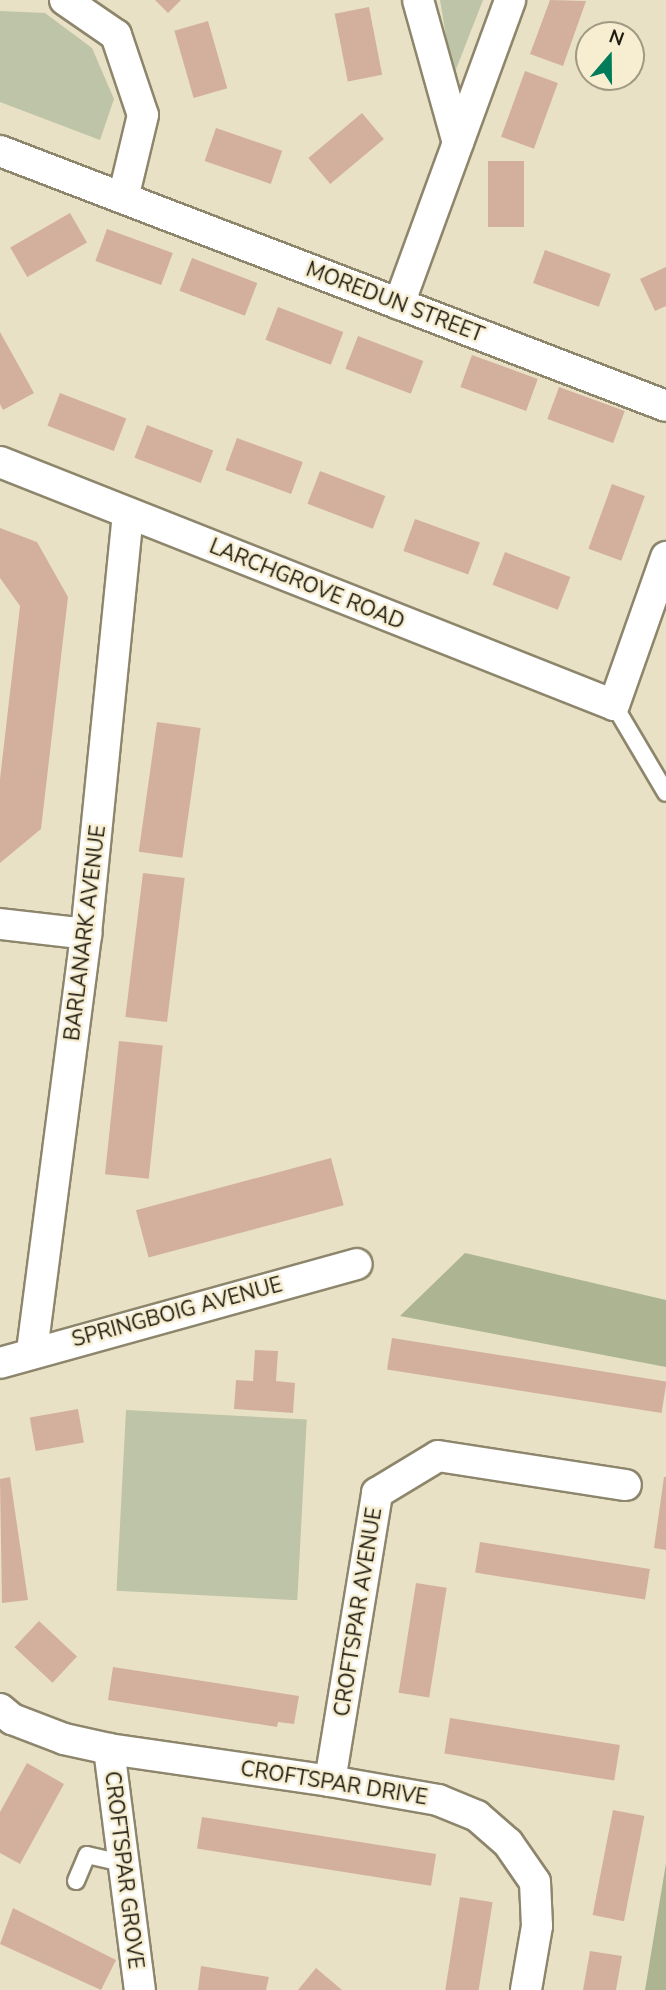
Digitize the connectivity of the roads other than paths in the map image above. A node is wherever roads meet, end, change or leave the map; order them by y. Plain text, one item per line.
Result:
1 (65, 0) edge
2 (418, 0) edge
3 (510, 0) edge
4 (458, 143) junction
5 (0, 151) edge
6 (123, 198) junction
7 (400, 304) junction
8 (666, 406) edge
9 (0, 462) edge
10 (128, 514) junction
11 (666, 557) edge
12 (614, 705) junction
13 (666, 793) edge
14 (0, 924) edge
15 (86, 934) junction
16 (356, 1264) dead end
17 (32, 1351) junction
18 (0, 1363) edge
19 (626, 1485) dead end
20 (0, 1709) edge
21 (109, 1749) junction
22 (330, 1781) junction
23 (123, 1863) junction
24 (76, 1881) dead end
25 (140, 1990) edge
26 (526, 1990) edge

1 - 6 street
2 - 4 street
3 - 4 street
4 - 7 street
5 - 6 street, MOREDUN STREET
6 - 7 street, MOREDUN STREET
7 - 8 street, MOREDUN STREET
9 - 10 street, LARCHGROVE ROAD
10 - 12 street, LARCHGROVE ROAD
10 - 15 street, BARLANARK AVENUE
11 - 12 street
12 - 13 lane
14 - 15 street
15 - 17 street, BARLANARK AVENUE
16 - 17 street, SPRINGBOIG AVENUE
17 - 18 street, SPRINGBOIG AVENUE
19 - 22 street, CROFTSPAR AVENUE
20 - 21 street, CROFTSPAR DRIVE
21 - 22 street, CROFTSPAR DRIVE
21 - 23 street, CROFTSPAR GROVE
22 - 26 street, CROFTSPAR DRIVE
23 - 24 lane
23 - 25 street, CROFTSPAR GROVE

